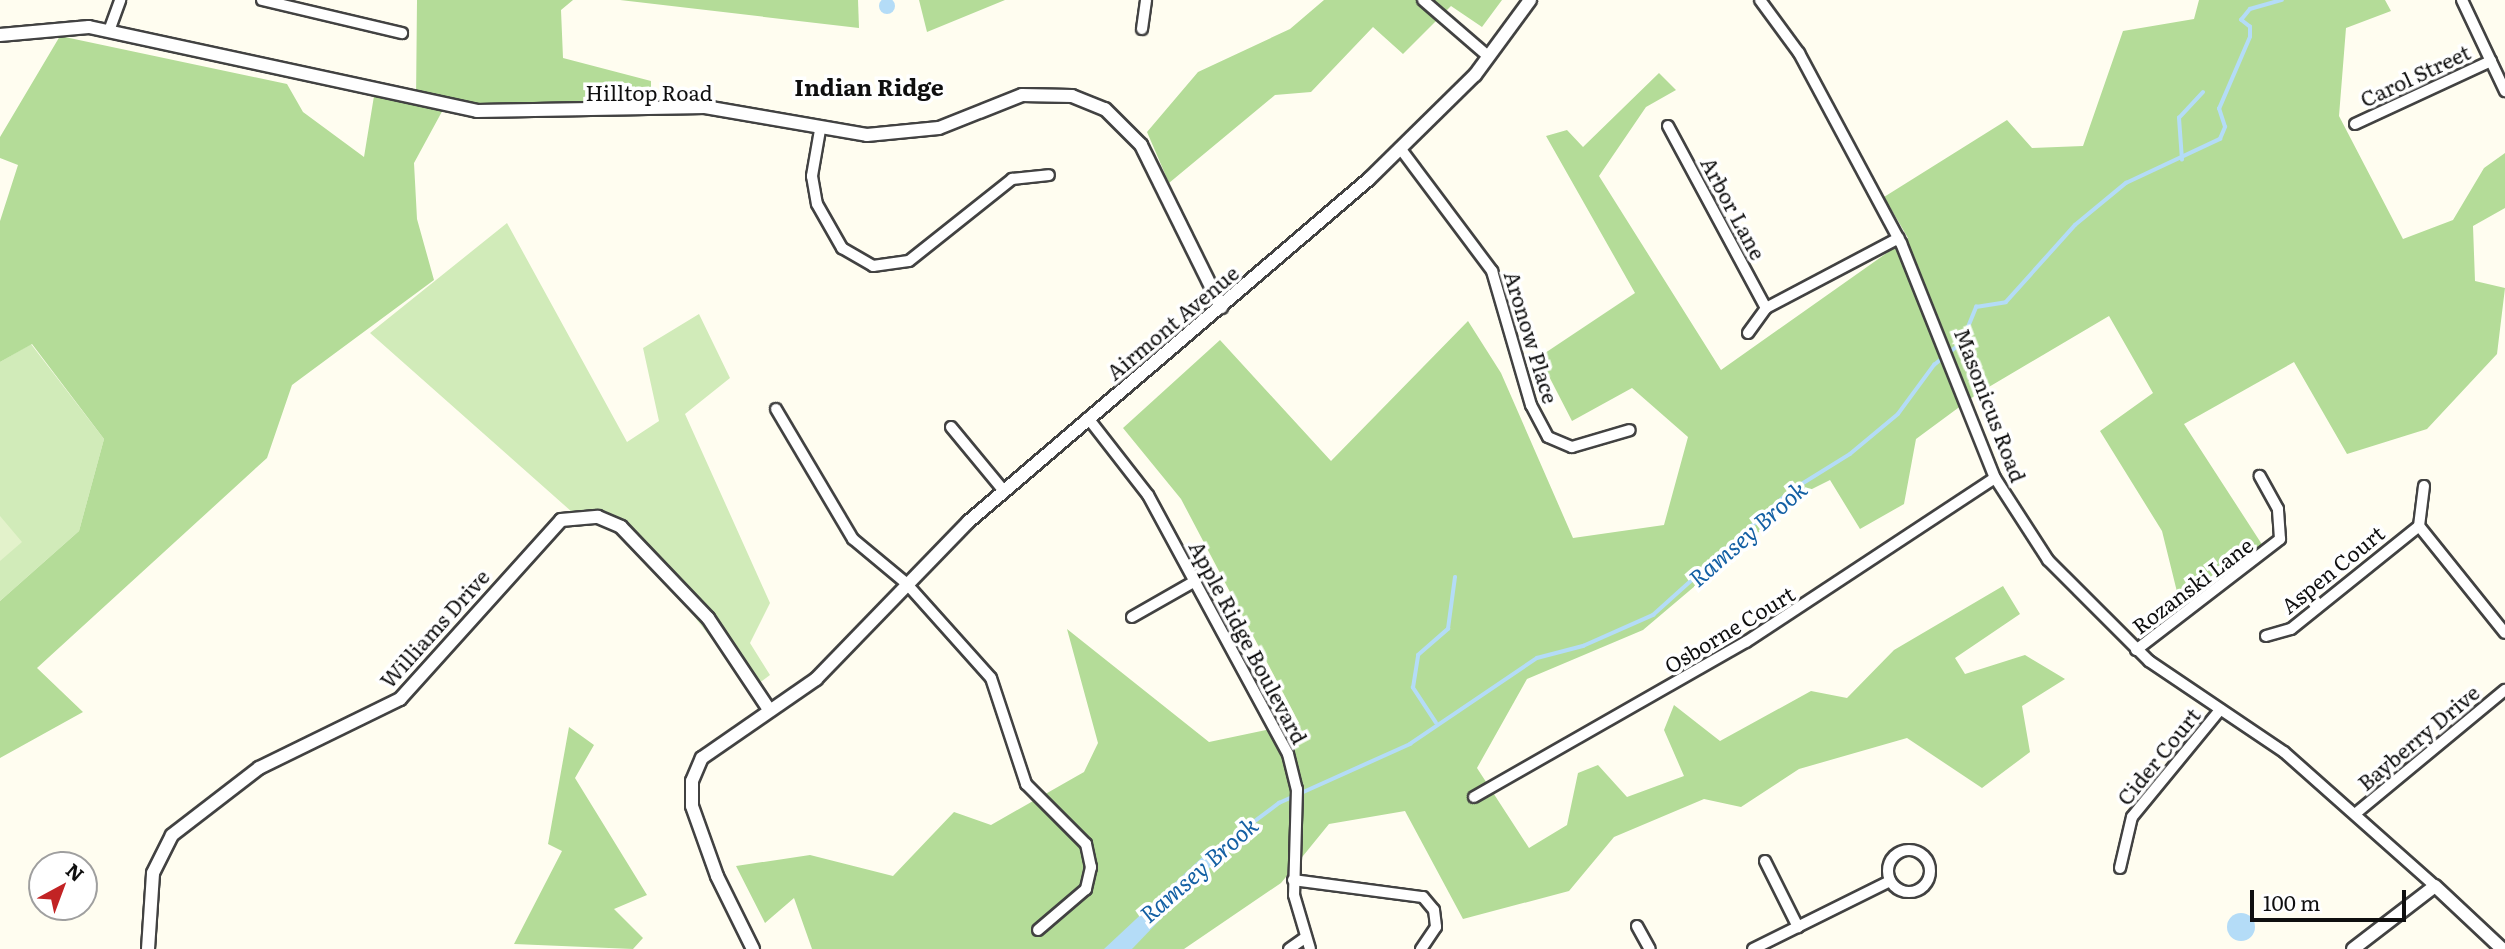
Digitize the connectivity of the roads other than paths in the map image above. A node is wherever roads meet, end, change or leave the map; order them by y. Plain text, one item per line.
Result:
1 (120, 0) edge
2 (262, 0) edge
3 (1146, 0) edge
4 (1423, 0) edge
5 (1530, 0) edge
6 (1760, 0) edge
7 (2462, 0) edge
8 (1142, 29) dead end
9 (109, 31) junction
10 (402, 33) dead end
11 (0, 35) edge
12 (1489, 57) junction
13 (2491, 61) junction
14 (2505, 91) edge
15 (2355, 124) dead end
16 (1668, 126) dead end
17 (820, 130) junction
18 (1400, 148) junction
19 (1049, 175) dead end
20 (1899, 238) junction
21 (1221, 307) junction
22 (1766, 308) junction
23 (1748, 333) dead end
24 (776, 409) dead end
25 (1088, 418) junction
26 (951, 427) dead end
27 (1629, 430) dead end
28 (2260, 476) dead end
29 (1995, 478) junction
30 (2424, 486) dead end
31 (1004, 491) junction
32 (2419, 526) junction
33 (1195, 581) junction
34 (906, 583) junction
35 (1132, 617) dead end
36 (2505, 633) edge
37 (2266, 636) dead end
38 (2136, 650) junction
39 (2505, 690) edge
40 (768, 708) junction
41 (2220, 710) junction
42 (1474, 797) dead end
43 (2356, 814) junction
44 (1765, 861) dead end
45 (2120, 868) dead end
46 (1293, 880) junction
47 (1890, 881) junction
48 (2435, 886) junction
49 (1637, 926) dead end
50 (1798, 927) junction
51 (1038, 930) dead end
52 (1305, 938) junction
53 (2502, 945) edge
54 (148, 949) edge
55 (753, 949) edge
56 (1289, 949) edge
57 (1310, 949) edge
58 (1421, 949) edge
59 (1650, 949) edge
60 (1753, 949) edge
61 (2353, 949) edge

1 - 9 street
2 - 10 street
3 - 8 street
4 - 12 street
5 - 12 street, Airmont Avenue
6 - 20 street, Masonicus Road
7 - 13 street
9 - 11 street, Hilltop Road
9 - 17 street, Hilltop Road
12 - 18 street, Airmont Avenue
13 - 14 street
13 - 15 street, Carol Street
16 - 22 street, Arbor Lane
17 - 19 street
17 - 21 street, Hilltop Road
18 - 21 street, Airmont Avenue
18 - 27 street, Aronow Place
20 - 22 street
20 - 29 street, Masonicus Road
21 - 25 street, Airmont Avenue
22 - 23 street
24 - 34 street
25 - 31 street, Airmont Avenue
25 - 33 street, Apple Ridge Boulevard
26 - 31 street
28 - 38 street, Rozanski Lane
29 - 38 street, Masonicus Road
29 - 42 street, Osborne Court
30 - 32 street
31 - 34 street, Airmont Avenue
32 - 36 street
32 - 37 street, Aspen Court
33 - 35 street
33 - 46 street, Apple Ridge Boulevard
34 - 40 street, Airmont Avenue
34 - 51 street
38 - 41 street, Masonicus Road
39 - 43 street, Bayberry Drive
40 - 54 street, Williams Drive
40 - 55 street, Airmont Avenue
41 - 43 street, Masonicus Road
41 - 45 street, Cider Court
43 - 48 street, Masonicus Road
44 - 50 street
46 - 52 street, Apple Ridge Boulevard
46 - 58 street
47 - 47 street
47 - 50 street
48 - 53 street
48 - 61 street
49 - 59 street
50 - 60 street
52 - 56 street
52 - 57 street, Apple Ridge Boulevard

